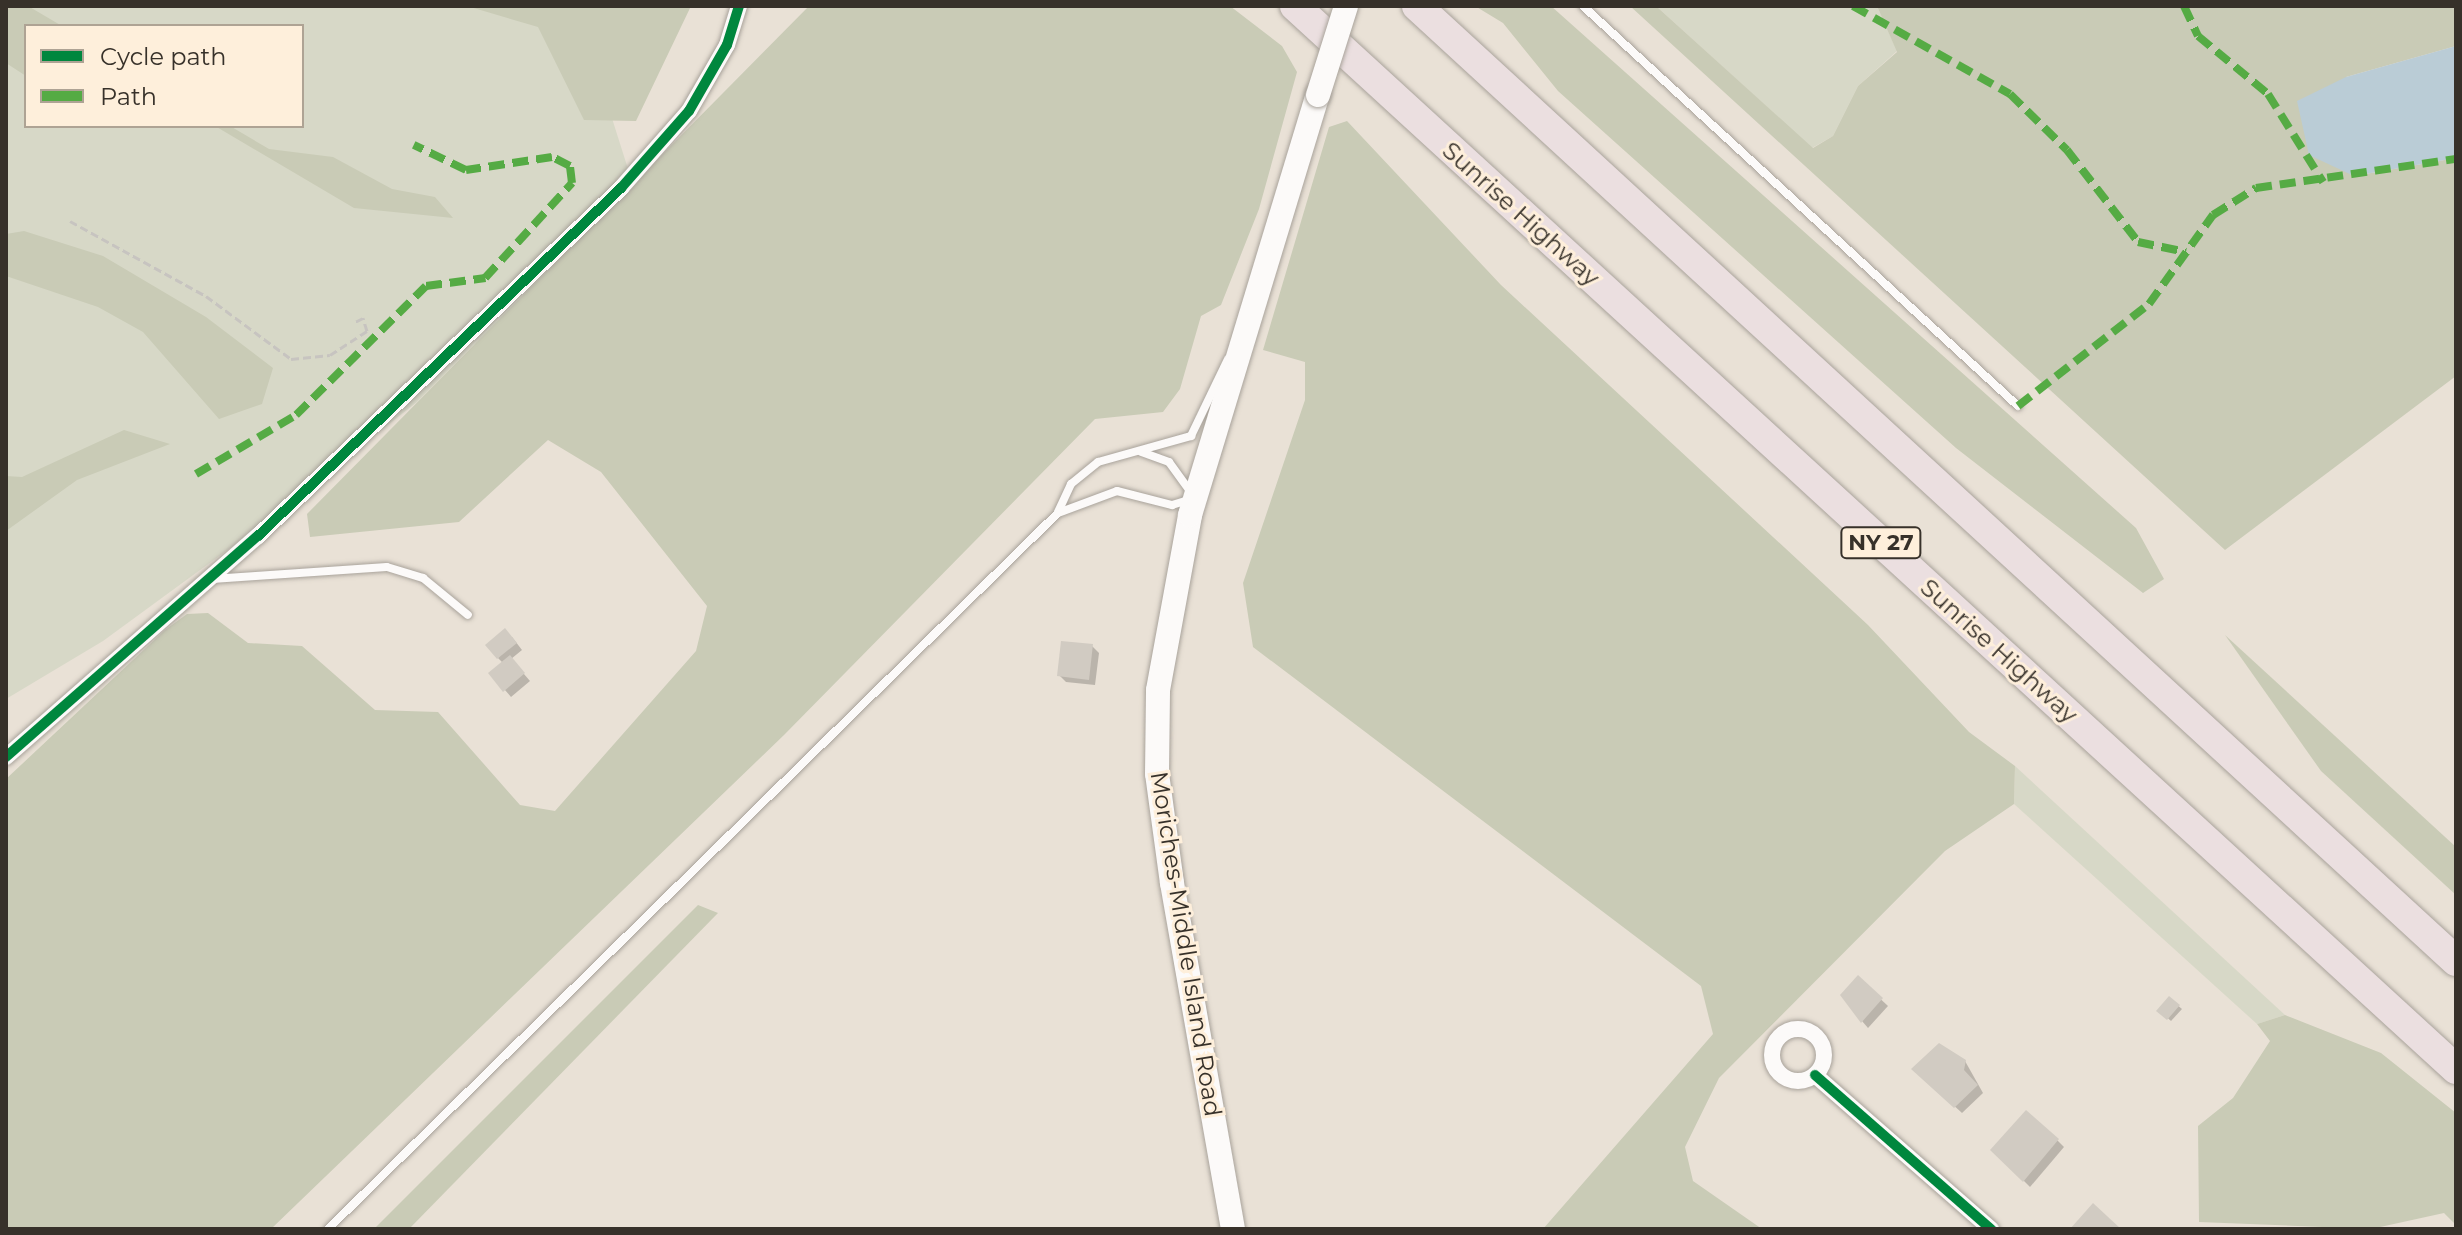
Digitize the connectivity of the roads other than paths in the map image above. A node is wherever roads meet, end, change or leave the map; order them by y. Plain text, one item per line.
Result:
1 (739, 6) edge
2 (1295, 6) edge
3 (1346, 6) edge
4 (1417, 6) edge
5 (1583, 6) edge
6 (1247, 333) junction
7 (2018, 406) dead end
8 (1141, 452) junction
9 (1195, 498) junction
10 (1058, 513) junction
11 (205, 580) junction
12 (468, 615) dead end
13 (6, 757) edge
14 (2456, 961) edge
15 (2456, 1069) edge
16 (1815, 1075) dead end
17 (328, 1229) edge
18 (1233, 1229) edge
19 (1991, 1229) edge

1 - 11 street
2 - 15 highway, Sunrise Highway / NY 27
3 - 6 main road, Moriches-Middle Island Road, bridge
4 - 14 highway
5 - 7 lane
6 - 8 lane
6 - 9 main road, Moriches-Middle Island Road
8 - 9 lane
8 - 10 lane
9 - 10 lane
9 - 18 main road, Moriches-Middle Island Road
10 - 17 lane
11 - 12 lane
11 - 13 street
16 - 19 street

